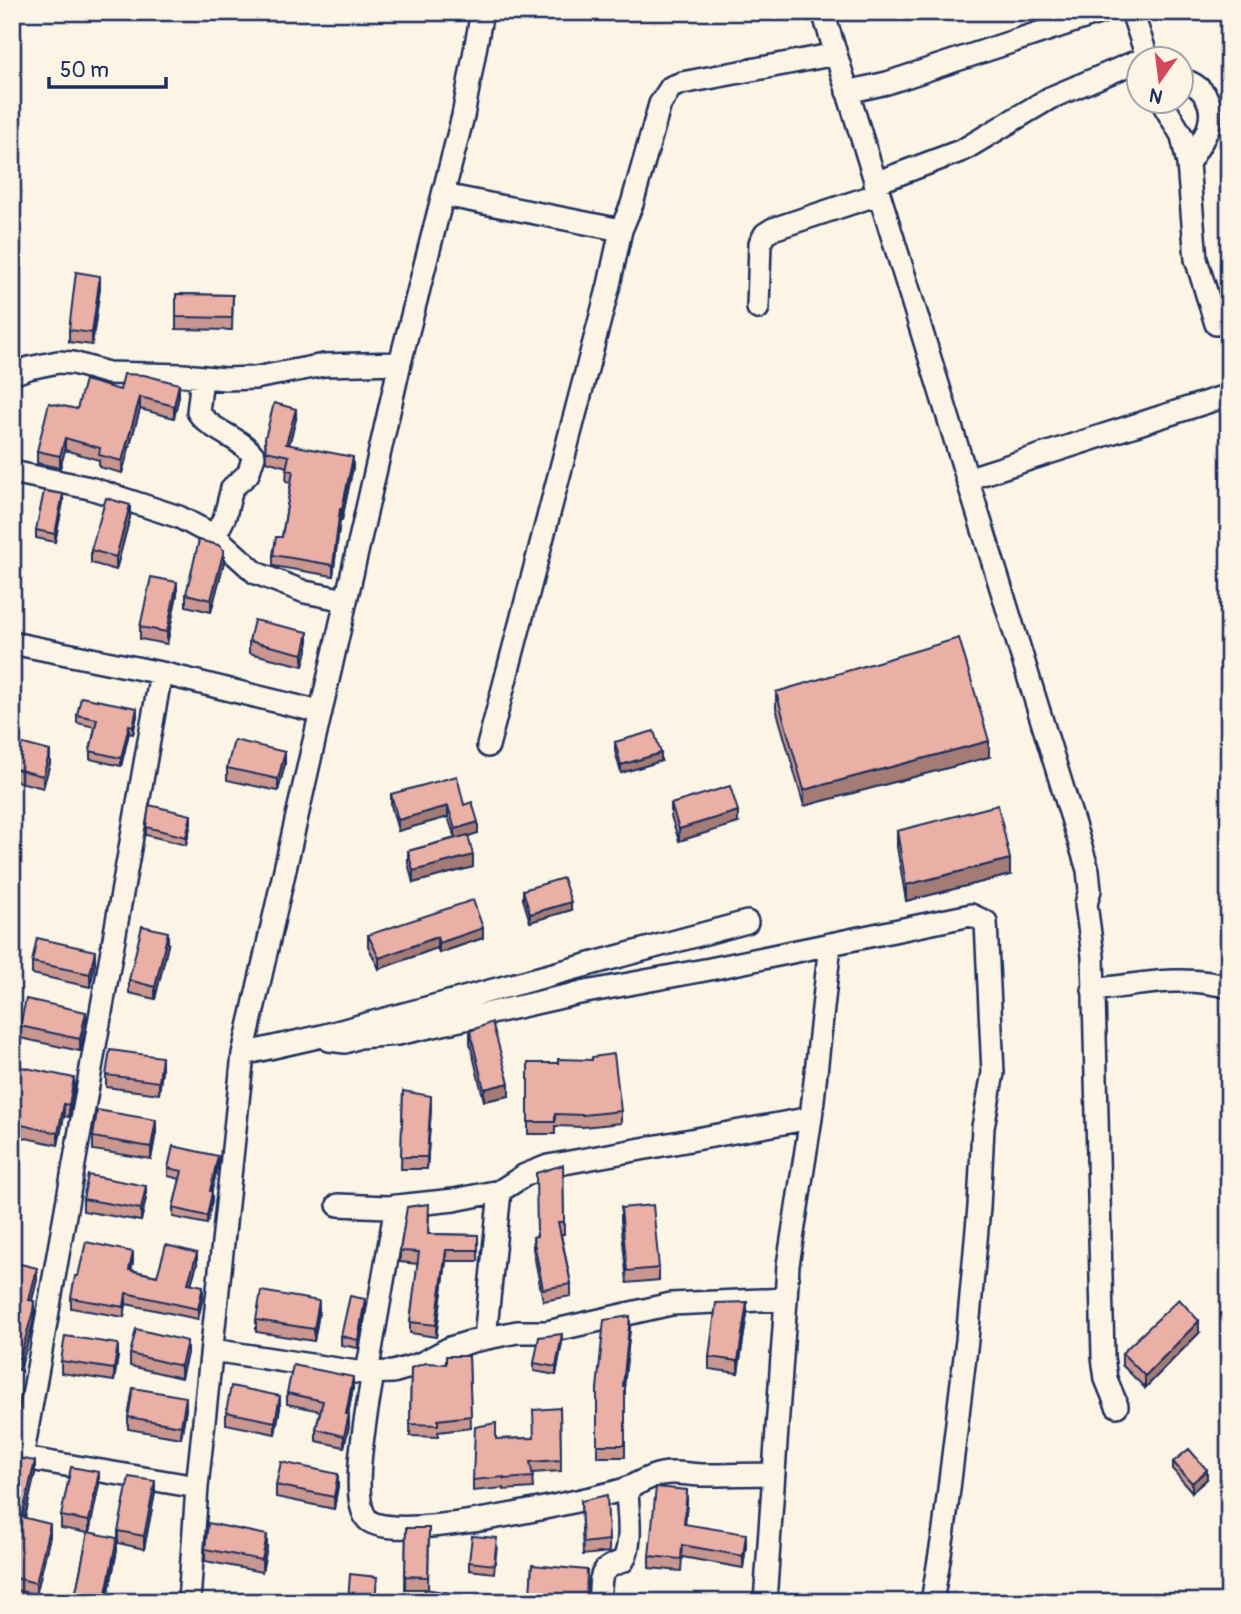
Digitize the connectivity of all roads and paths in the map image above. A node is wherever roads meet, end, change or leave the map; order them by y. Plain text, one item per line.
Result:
1 (482, 12) edge
2 (822, 12) edge
3 (1102, 12) edge
4 (1132, 12) edge
5 (1141, 46) edge
6 (836, 54) junction
7 (1126, 66) edge
8 (1196, 85) edge
9 (847, 92) junction
10 (1170, 116) edge
11 (1188, 164) junction
12 (877, 188) junction
13 (444, 195) junction
14 (621, 230) junction
15 (758, 308) dead end
16 (1216, 324) dead end
17 (400, 363) junction
18 (12, 374) edge
19 (202, 378) junction
20 (1229, 395) edge
21 (12, 472) edge
22 (967, 479) junction
23 (215, 536) junction
24 (346, 600) junction
25 (12, 643) edge
26 (161, 673) junction
27 (320, 712) junction
28 (488, 746) dead end
29 (747, 922) dead end
30 (830, 944) junction
31 (1229, 987) edge
32 (1093, 990) junction
33 (325, 1035) junction
34 (243, 1054) junction
35 (811, 1118) junction
36 (500, 1191) junction
37 (338, 1205) dead end
38 (396, 1206) junction
39 (786, 1299) junction
40 (485, 1338) junction
41 (212, 1350) junction
42 (370, 1373) junction
43 (1117, 1406) dead end
44 (17, 1457) edge
45 (774, 1474) junction
46 (197, 1487) junction
47 (627, 1488) junction
48 (189, 1602) edge
49 (599, 1602) edge
50 (765, 1602) edge
51 (932, 1602) edge

1 - 13 street
2 - 6 street
3 - 9 street
4 - 5 street
6 - 9 street
6 - 14 street
7 - 12 street
8 - 11 street
9 - 12 street
10 - 11 street
11 - 16 street
12 - 15 street
12 - 22 street
13 - 14 street
13 - 17 street
14 - 28 street
17 - 19 street
17 - 24 street
18 - 19 street
19 - 23 street
20 - 22 street
21 - 23 street
22 - 32 street
23 - 24 street
24 - 27 street
25 - 26 street
26 - 27 street
26 - 44 street
27 - 34 street
29 - 33 street
30 - 33 street
30 - 35 street
30 - 51 street
31 - 32 street
32 - 43 street
33 - 34 street
34 - 41 street
35 - 36 street
35 - 39 street
36 - 38 street
36 - 40 street
37 - 38 street
38 - 42 street
39 - 40 street
39 - 45 street
40 - 42 street
41 - 42 street
41 - 46 street
42 - 47 street
44 - 46 street
45 - 47 street
45 - 50 street
46 - 48 street
47 - 49 street

